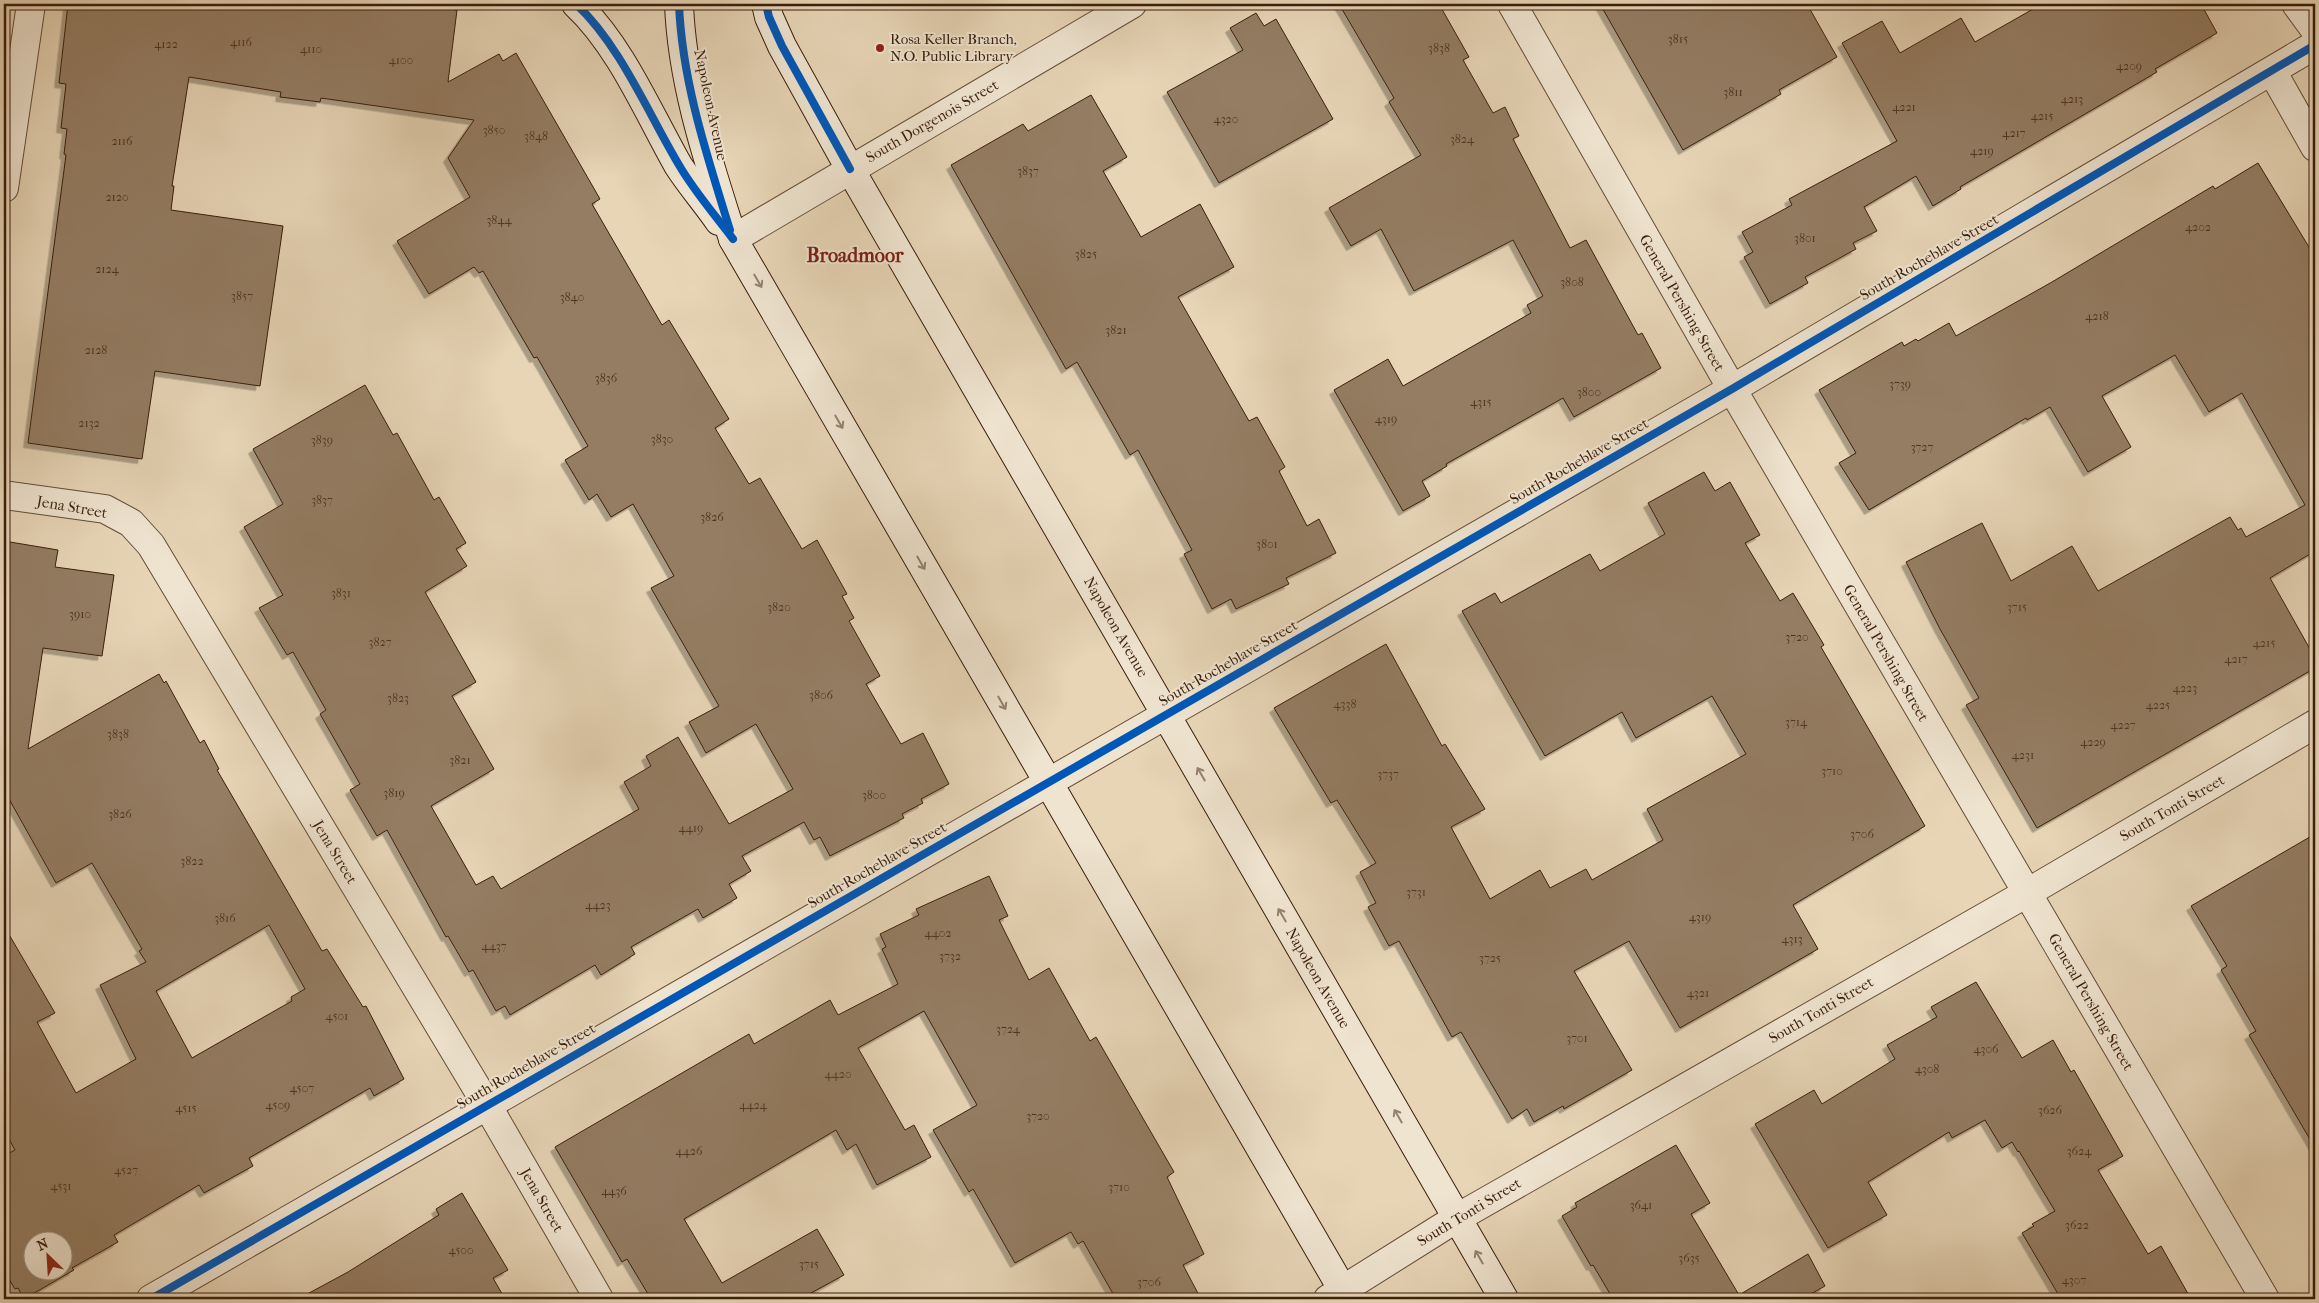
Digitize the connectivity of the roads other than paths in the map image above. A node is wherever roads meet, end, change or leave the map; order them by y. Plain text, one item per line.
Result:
1 (31, 4) edge
2 (576, 4) edge
3 (679, 4) edge
4 (766, 4) edge
5 (1132, 4) edge
6 (1512, 4) edge
7 (2296, 4) edge
8 (2315, 30) edge
9 (2315, 45) edge
10 (2272, 71) junction
11 (2315, 147) edge
12 (850, 169) junction
13 (4, 188) edge
14 (733, 239) junction
15 (1732, 389) junction
16 (4, 495) edge
17 (1166, 714) junction
18 (2315, 724) edge
19 (1048, 782) junction
20 (2026, 893) junction
21 (487, 1105) junction
22 (1456, 1218) junction
23 (1340, 1296) edge
24 (151, 1299) edge
25 (599, 1299) edge
26 (1504, 1299) edge
27 (2265, 1299) edge

1 - 13 street
2 - 14 street
3 - 14 street, Napoleon Avenue
4 - 12 street, Napoleon Avenue
5 - 12 street, South Dorgenois Street
6 - 15 street, General Pershing Street
7 - 8 street
9 - 10 street, South Rocheblave Street
10 - 11 street
10 - 15 street, South Rocheblave Street
12 - 14 street, South Dorgenois Street
12 - 17 street, Napoleon Avenue
14 -> 19 street, Napoleon Avenue
15 - 17 street, South Rocheblave Street
15 - 20 street, General Pershing Street
16 - 21 street, Jena Street
17 - 19 street, South Rocheblave Street
22 -> 17 street, Napoleon Avenue
18 - 20 street, South Tonti Street
19 - 21 street, South Rocheblave Street
19 - 23 street, Napoleon Avenue
20 - 22 street, South Tonti Street
20 - 27 street, General Pershing Street
21 - 24 street, South Rocheblave Street
21 - 25 street, Jena Street
22 - 23 street, South Tonti Street
26 -> 22 street, Napoleon Avenue

